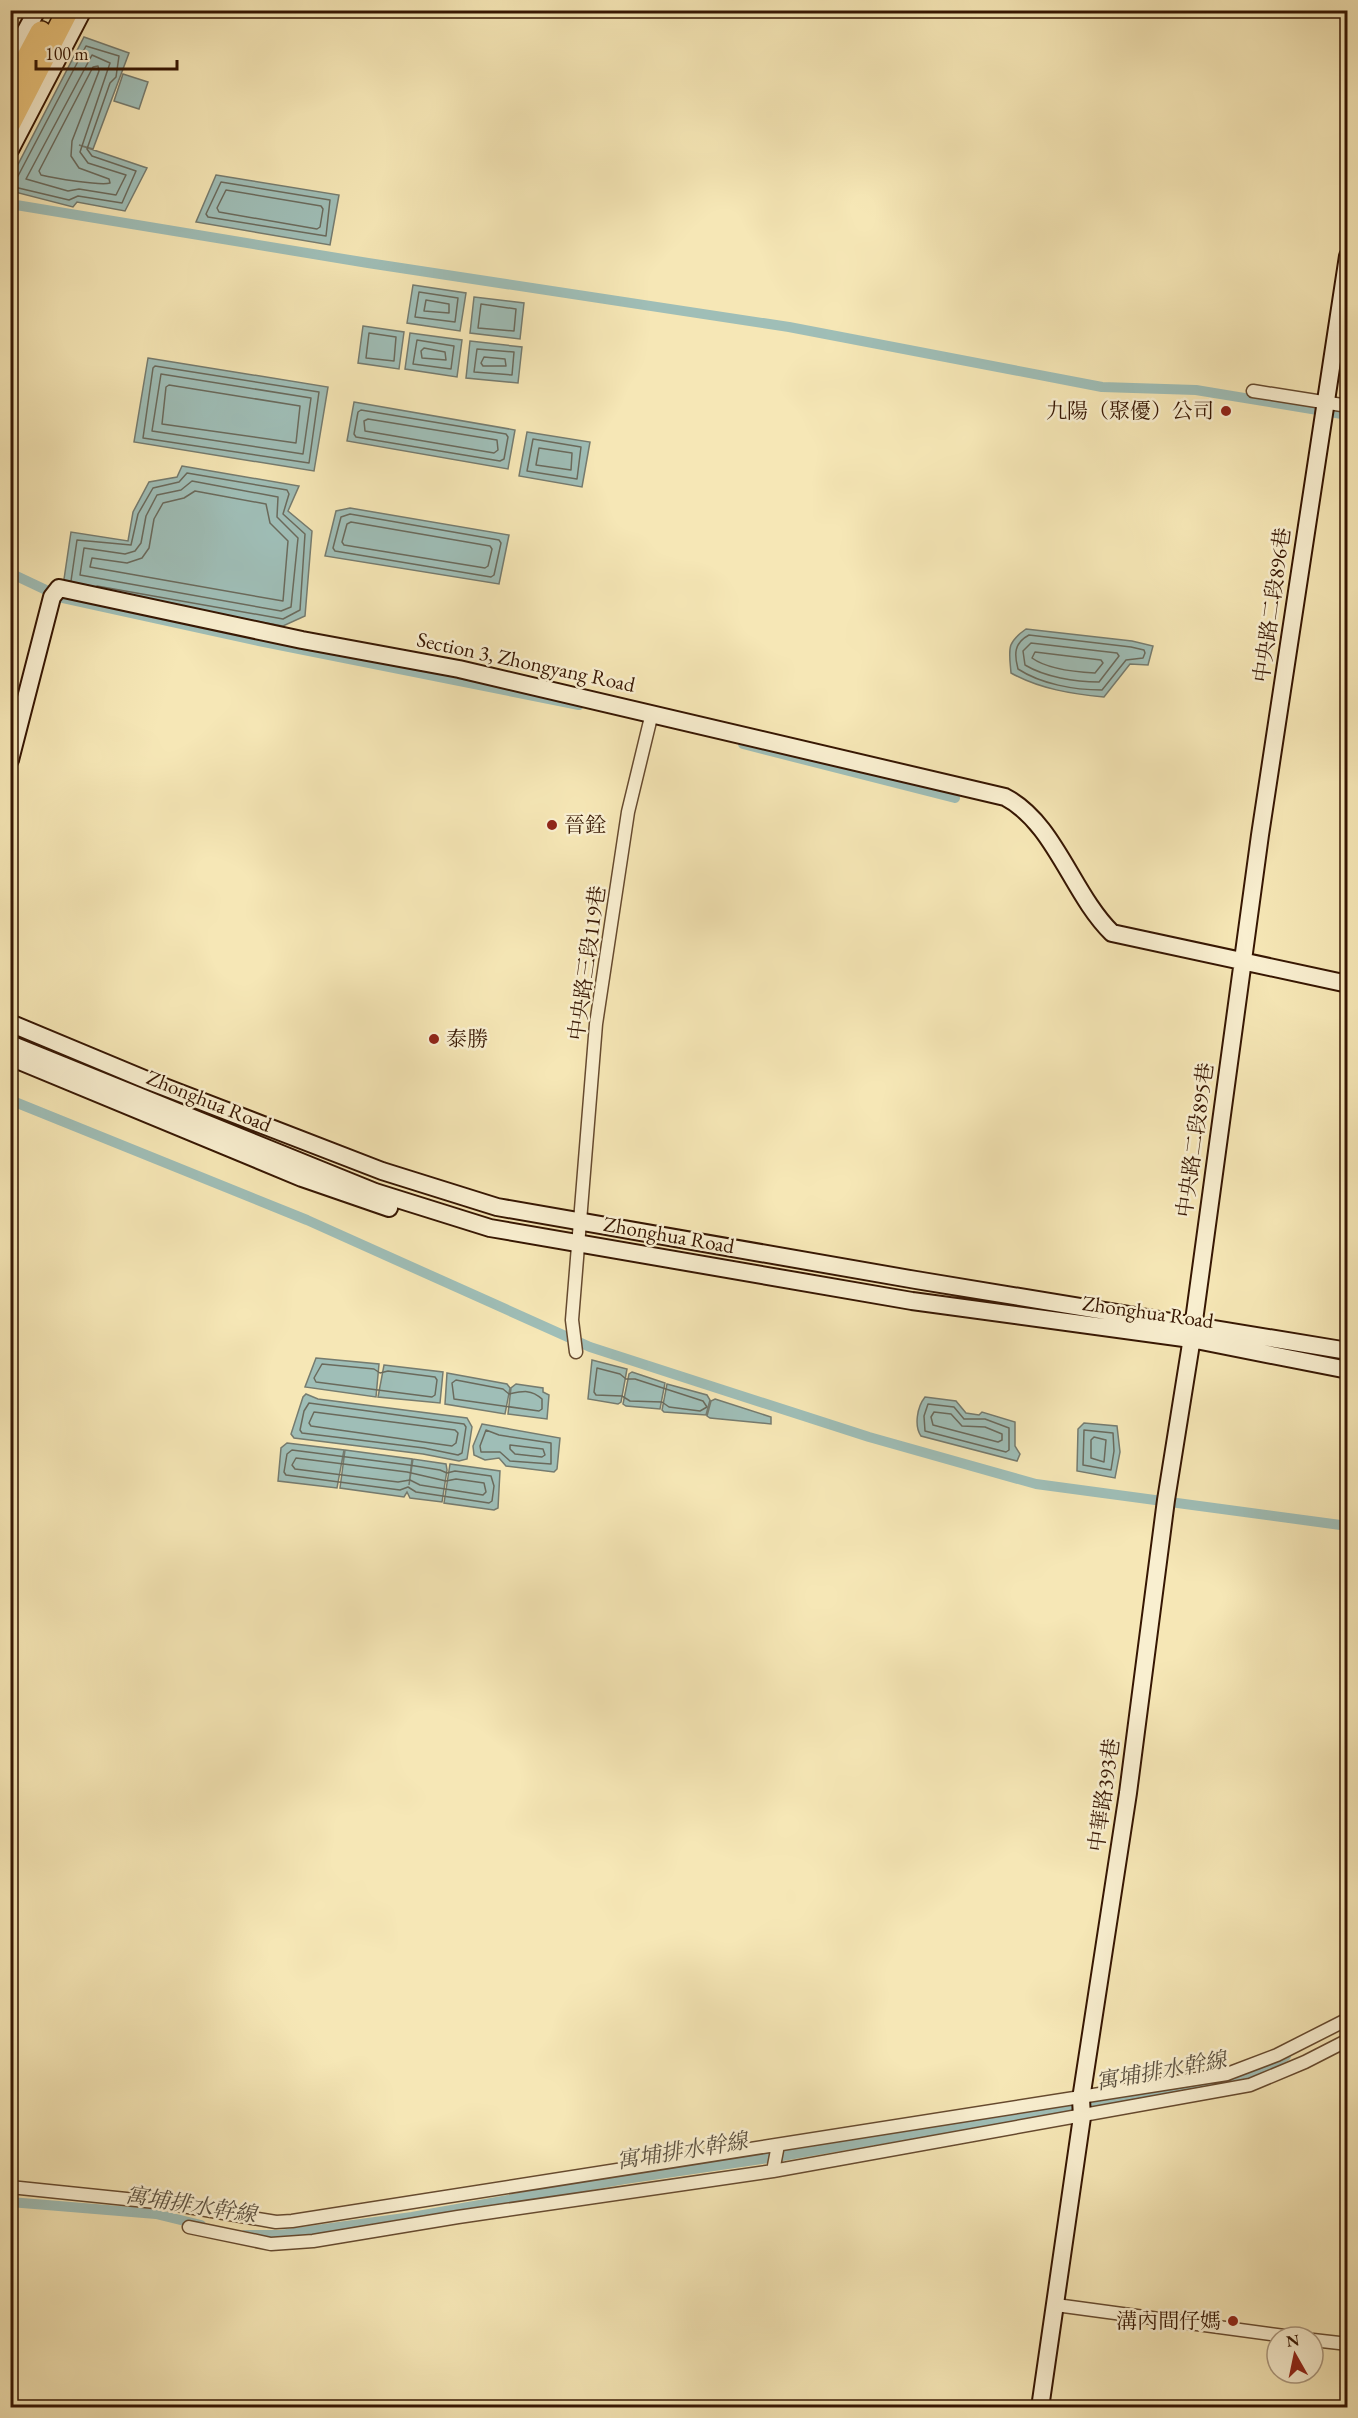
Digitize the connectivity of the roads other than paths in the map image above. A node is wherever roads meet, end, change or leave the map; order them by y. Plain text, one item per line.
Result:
1 (37, 10) edge
2 (52, 10) edge
3 (68, 10) edge
4 (73, 10) edge
5 (83, 10) edge
6 (10, 60) edge
7 (10, 90) edge
8 (37, 97) junction
9 (10, 123) edge
10 (10, 150) edge
11 (1347, 256) edge
12 (1253, 391) dead end
13 (1324, 402) junction
14 (1347, 406) edge
15 (652, 712) junction
16 (10, 760) edge
17 (1243, 961) junction
18 (1347, 984) edge
19 (10, 1023) edge
20 (10, 1034) edge
21 (10, 1044) edge
22 (10, 1058) edge
23 (580, 1238) junction
24 (1192, 1336) junction
25 (1347, 1350) edge
26 (576, 1352) dead end
27 (1347, 1359) edge
28 (1347, 1370) edge
29 (1347, 1382) edge
30 (1347, 2019) edge
31 (1347, 2040) edge
32 (1082, 2097) junction
33 (1082, 2117) junction
34 (778, 2145) junction
35 (773, 2171) junction
36 (10, 2187) edge
37 (189, 2227) dead end
38 (1056, 2305) junction
39 (1265, 2333) edge
40 (1325, 2341) edge
41 (1347, 2344) edge
42 (1040, 2408) edge

1 - 6 main road
2 - 7 highway
3 - 9 highway
4 - 8 highway
5 - 8 main road
8 - 10 main road
11 - 13 main road, 中央路二段896巷
12 - 13 street
13 - 14 street
13 - 17 main road, 中央路二段896巷
15 - 16 main road, Section 3, Zhongyang Road
15 - 17 main road, Section 3, Zhongyang Road
15 - 23 street, 中央路三段119巷
17 - 18 main road, Section 3, Zhongyang Road
17 - 24 main road, 中央路二段895巷
19 - 23 main road, Zhonghua Road
20 - 23 main road, Zhonghua Road
21 - 23 main road, Zhonghua Road
22 - 23 main road, Zhonghua Road
23 - 24 main road, Zhonghua Road
23 - 24 main road, Zhonghua Road
23 - 26 street, 中央路三段119巷
24 - 25 main road, Zhonghua Road
24 - 27 main road, Zhonghua Road
24 - 28 main road, Zhonghua Road
24 - 29 main road, Zhonghua Road
24 - 32 main road, 中華路393巷
30 - 32 street
31 - 33 street
32 - 33 main road, 中華路393巷
32 - 34 street
33 - 35 street
33 - 38 main road, 中華路393巷
34 - 35 street
34 - 36 street
35 - 37 street
38 - 39 street
38 - 42 main road, 中華路393巷
40 - 41 street

